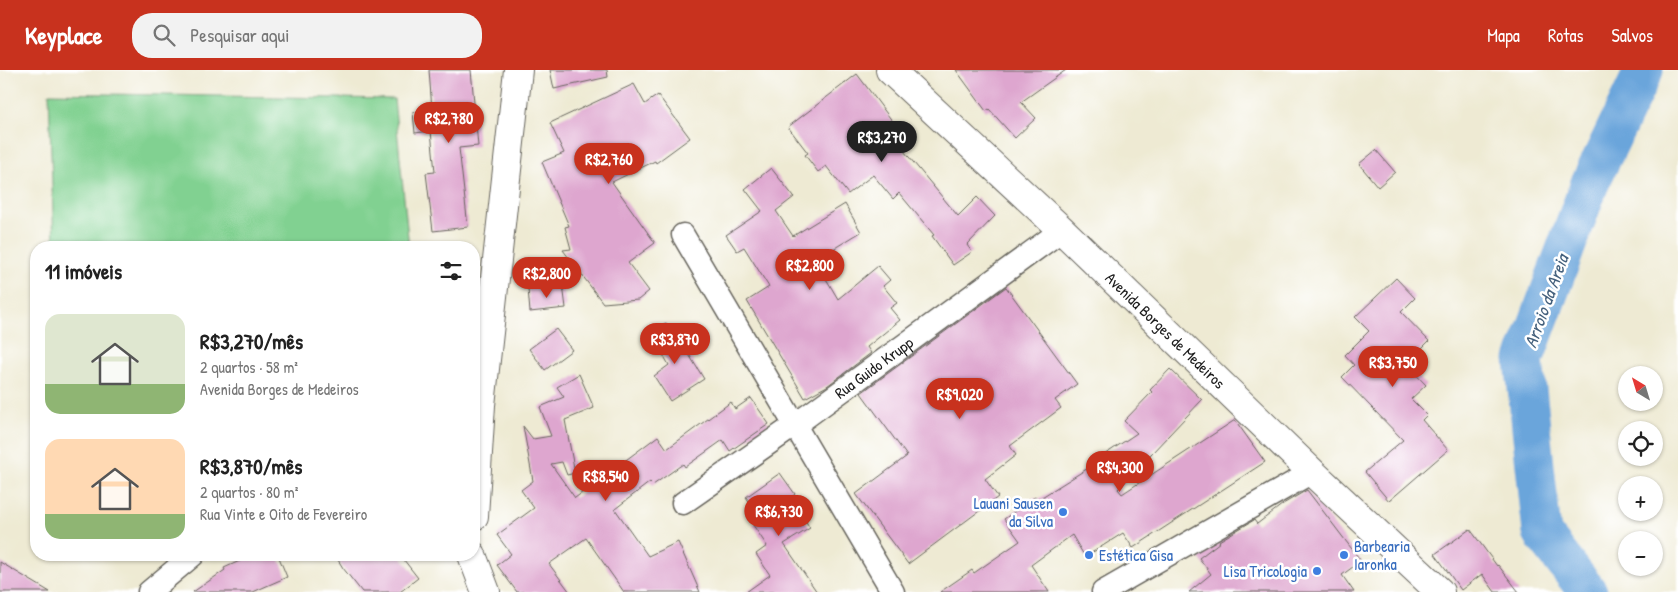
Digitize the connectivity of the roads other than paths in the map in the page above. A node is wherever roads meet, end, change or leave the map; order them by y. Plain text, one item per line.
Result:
1 (518, 70) edge
2 (890, 70) edge
3 (1062, 230) junction
4 (684, 235) dead end
5 (480, 390) edge
6 (795, 425) junction
7 (1312, 472) junction
8 (683, 503) dead end
9 (186, 561) edge
10 (474, 561) edge
11 (149, 592) edge
12 (486, 592) edge
13 (893, 592) edge
14 (1102, 592) edge
15 (1440, 592) edge

1 - 5 main road
2 - 3 main road, Avenida Borges de Medeiros
3 - 6 street, Rua Guido Krupp
3 - 7 main road, Avenida Borges de Medeiros
4 - 6 street
6 - 8 street, Rua Guido Krupp
6 - 13 street
7 - 14 street
7 - 15 main road, Avenida Borges de Medeiros
9 - 11 street
10 - 12 main road

